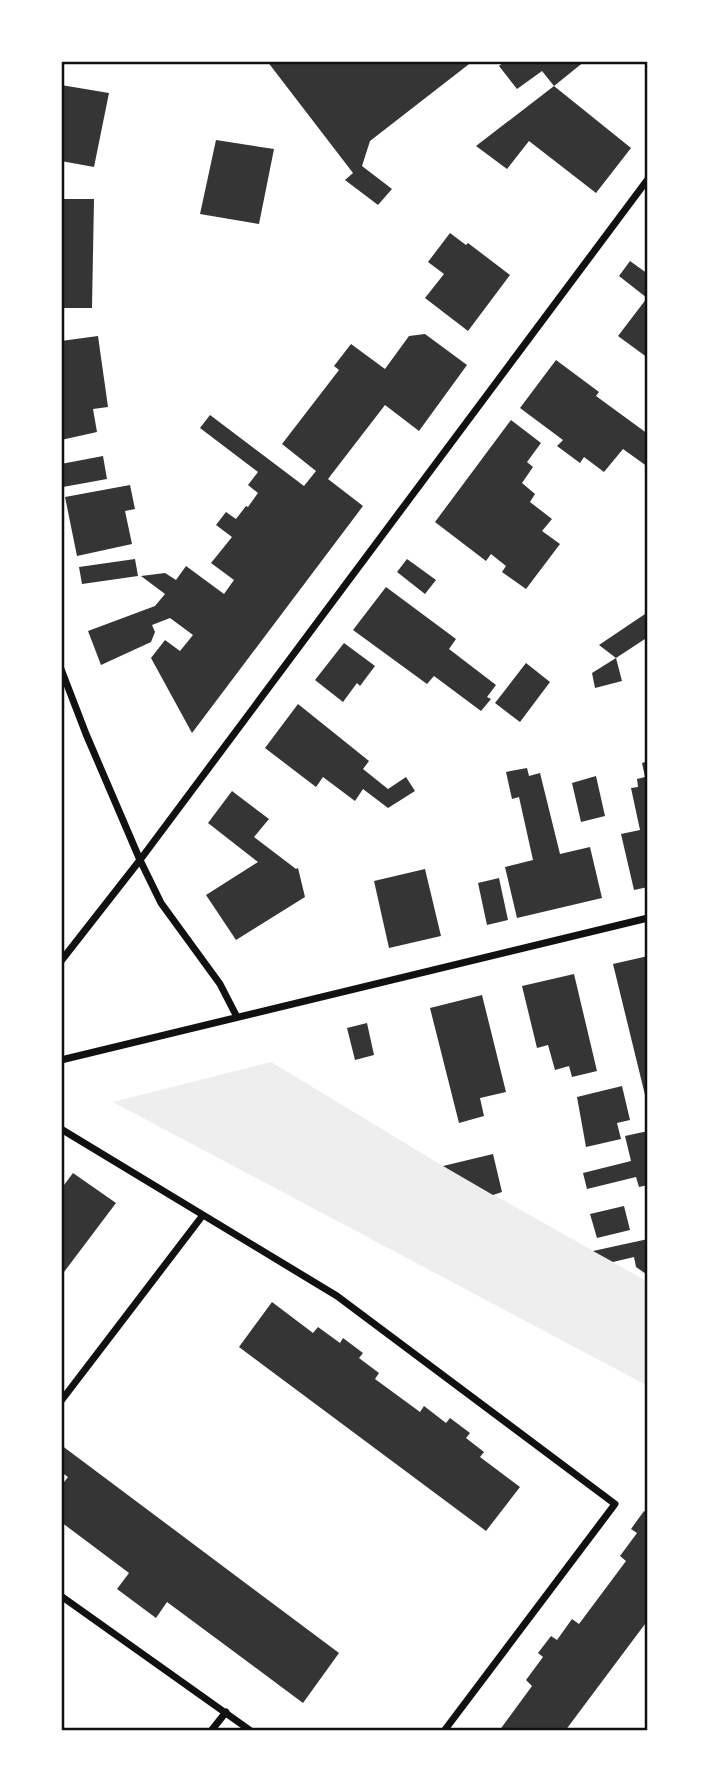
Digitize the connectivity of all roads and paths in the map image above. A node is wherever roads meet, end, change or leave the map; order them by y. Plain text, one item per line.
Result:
1 (648, 179) edge
2 (61, 669) edge
3 (139, 860) junction
4 (648, 918) edge
5 (61, 961) edge
6 (237, 1017) junction
7 (61, 1060) edge
8 (61, 1129) edge
9 (203, 1215) junction
10 (61, 1401) edge
11 (61, 1596) edge
12 (226, 1712) junction
13 (211, 1731) edge
14 (251, 1731) edge
15 (444, 1731) edge

1 - 3 street
2 - 3 street
3 - 5 street
3 - 6 street
4 - 6 street
6 - 7 street
8 - 9 street
9 - 10 street
9 - 15 street
11 - 12 street
12 - 13 street
12 - 14 street

